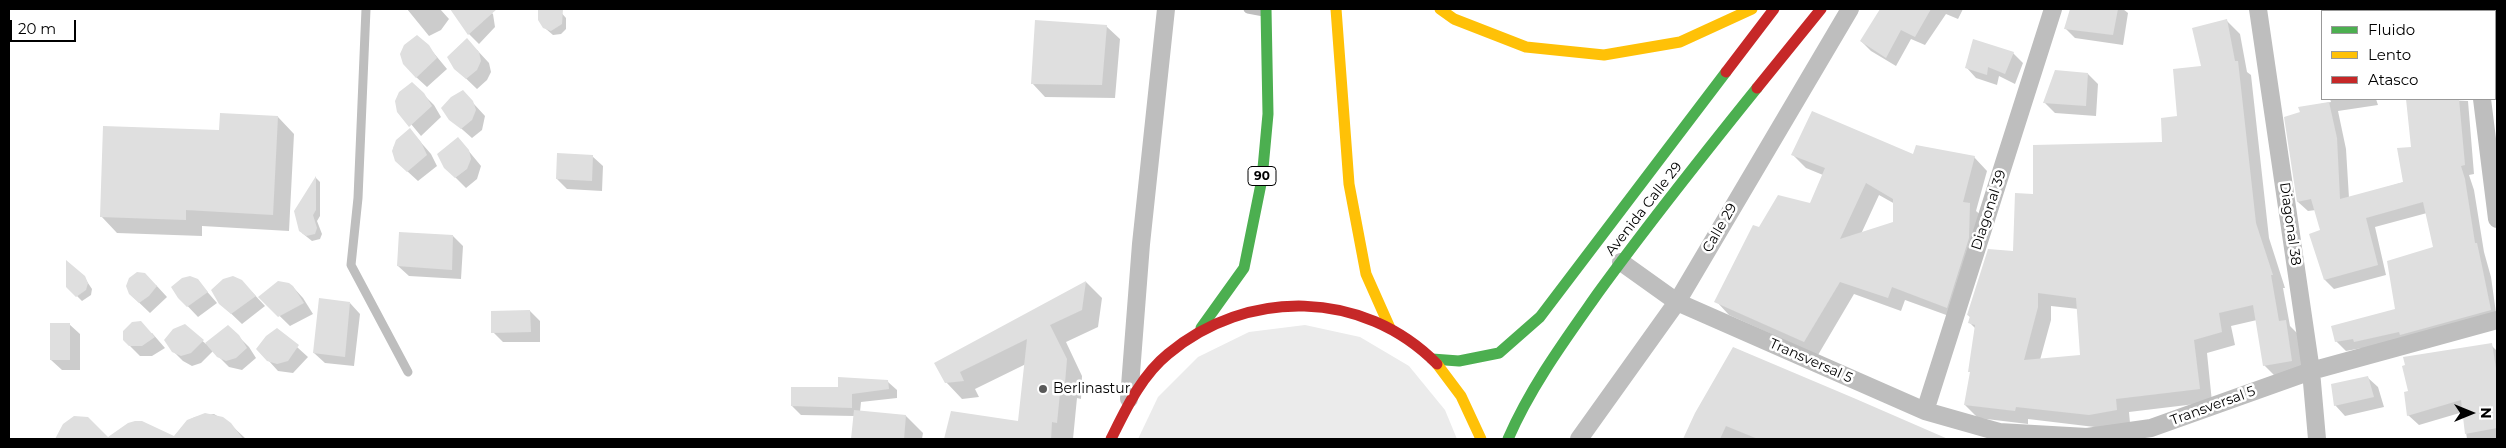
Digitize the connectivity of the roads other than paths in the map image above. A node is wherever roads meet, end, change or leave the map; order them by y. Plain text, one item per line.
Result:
1 (366, 9) edge
2 (1166, 9) edge
3 (1248, 9) edge
4 (1336, 9) edge
5 (1440, 9) edge
6 (1752, 9) edge
7 (1774, 9) edge
8 (1821, 9) edge
9 (1850, 9) edge
10 (2052, 9) edge
11 (2258, 9) edge
12 (1266, 11) edge
13 (2482, 100) edge
14 (2497, 219) edge
15 (1620, 262) junction
16 (1677, 302) junction
17 (2497, 320) edge
18 (1201, 328) junction
19 (1390, 328) junction
20 (1432, 359) junction
21 (2312, 371) junction
22 (408, 372) dead end
23 (1129, 400) junction
24 (1924, 411) junction
25 (2316, 437) edge
26 (1111, 439) edge
27 (1481, 439) edge
28 (1508, 439) edge
29 (1579, 439) edge

1 - 22 lane
2 - 23 street
3 - 12 lane
4 - 19 main road, 90
5 - 6 main road
7 - 20 main road, Avenida Calle 29
8 - 15 main road, Avenida Calle 29
9 - 16 street, Calle 29
10 - 24 street, Diagonal 39
11 - 21 street, Diagonal 38
12 - 18 main road, 90
13 - 14 street
15 - 16 street, Transversal 5
15 - 28 main road, Avenida Calle 29
16 - 24 street, Transversal 5
16 - 29 street, Calle 29
17 - 21 street, Transversal 5
18 - 19 main road, 90
18 - 23 main road, 90
19 - 20 main road, 90
20 - 27 main road, 90
21 - 24 street, Transversal 5
21 - 25 street, Diagonal 38
23 - 26 main road, 90

